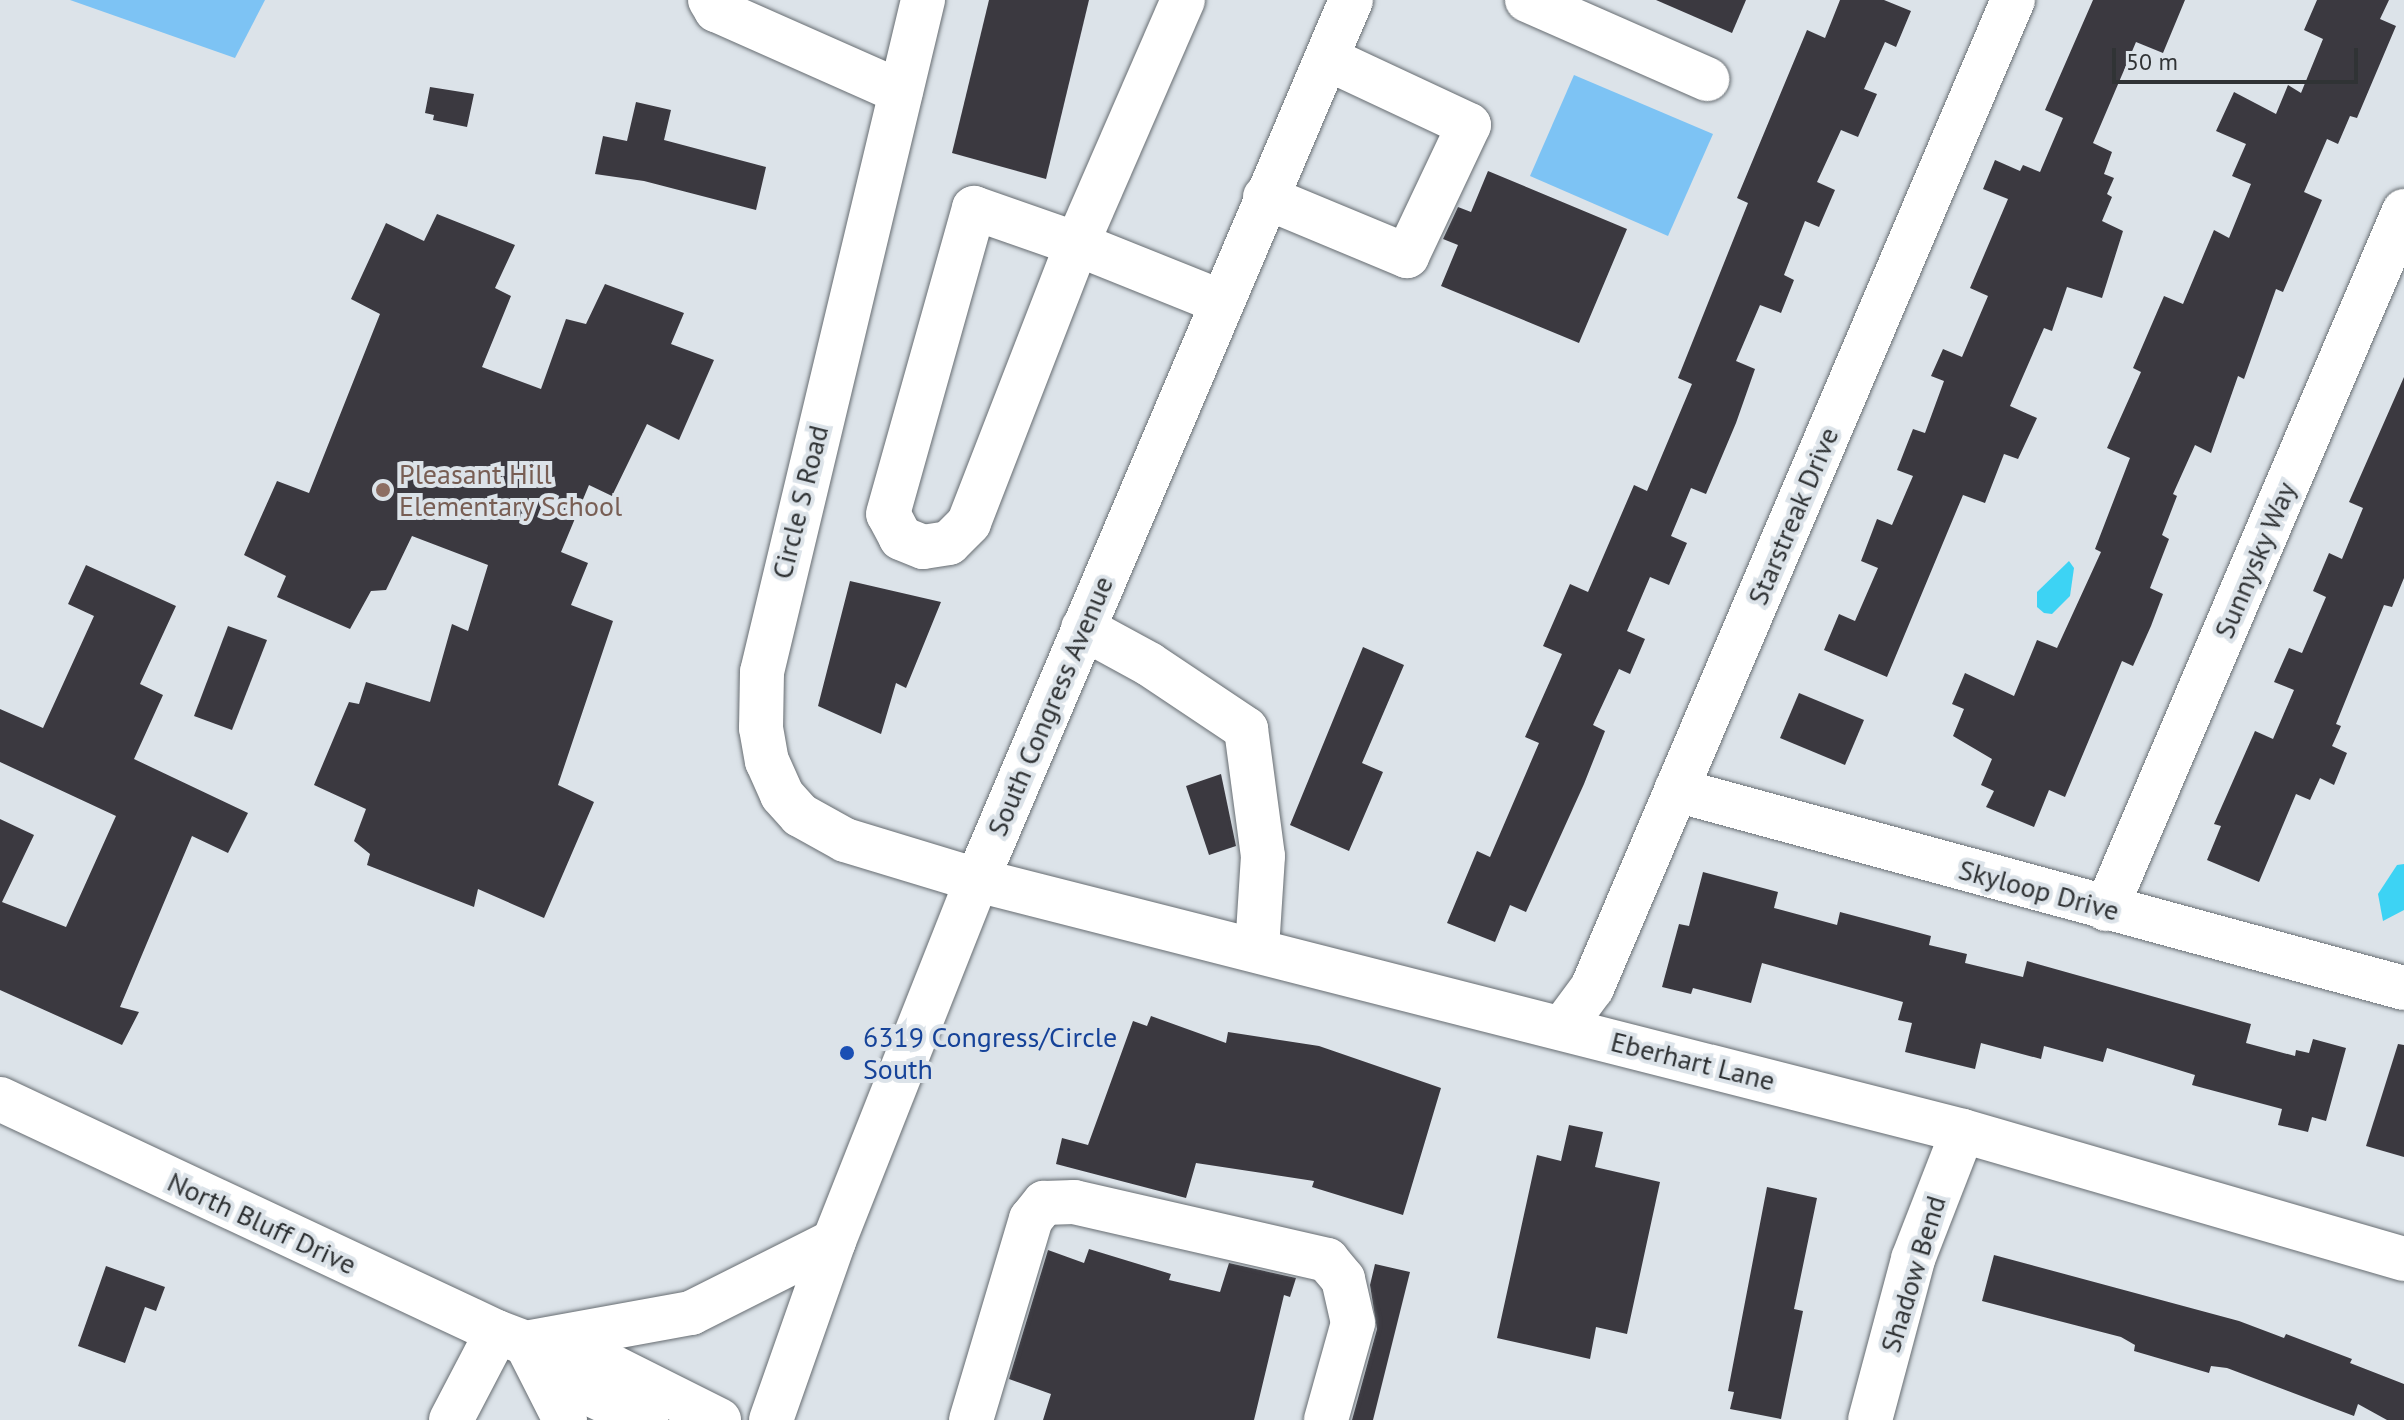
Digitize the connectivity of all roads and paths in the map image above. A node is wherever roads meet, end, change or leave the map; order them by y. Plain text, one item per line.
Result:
1 (710, 0) edge
2 (923, 0) edge
3 (1183, 0) edge
4 (1351, 0) edge
5 (1527, 0) edge
6 (2013, 0) edge
7 (1328, 59) junction
8 (1707, 79) dead end
9 (901, 92) junction
10 (1265, 197) junction
11 (2404, 211) edge
12 (1077, 244) junction
13 (1221, 302) junction
14 (1083, 628) junction
15 (1676, 790) junction
16 (977, 880) junction
17 (2106, 909) junction
18 (1257, 949) junction
19 (2404, 988) edge
20 (1563, 1027) junction
21 (0, 1099) edge
22 (1963, 1131) junction
23 (834, 1241) junction
24 (2404, 1259) edge
25 (511, 1338) junction
26 (451, 1420) edge
27 (565, 1420) edge
28 (646, 1420) edge
29 (719, 1420) edge
30 (771, 1420) edge
31 (971, 1420) edge
32 (1326, 1420) edge
33 (1870, 1420) edge

1 - 9 street
2 - 9 street, Circle S Road
3 - 12 street
4 - 7 street, South Congress Avenue
5 - 8 street
6 - 15 street, Starstreak Drive
7 - 10 street, South Congress Avenue
7 - 10 street
9 - 16 street, Circle S Road
10 - 13 street, South Congress Avenue
11 - 17 street, Sunnysky Way
12 - 12 street
12 - 13 street
13 - 14 street, South Congress Avenue
14 - 16 street, South Congress Avenue
14 - 18 street
15 - 17 street, Skyloop Drive
15 - 20 street, Starstreak Drive
16 - 18 street, Eberhart Lane
16 - 23 street, South Congress Avenue
17 - 19 street, Skyloop Drive
18 - 20 street, Eberhart Lane
20 - 22 street, Eberhart Lane
21 - 25 street, North Bluff Drive
22 - 24 street, Eberhart Lane
22 - 33 street, Shadow Bend
23 - 25 street
23 - 30 street, South Congress Avenue
25 - 26 street
25 - 27 street
25 - 28 street, North Bluff Drive
25 - 29 street, North Bluff Drive
31 - 32 street

